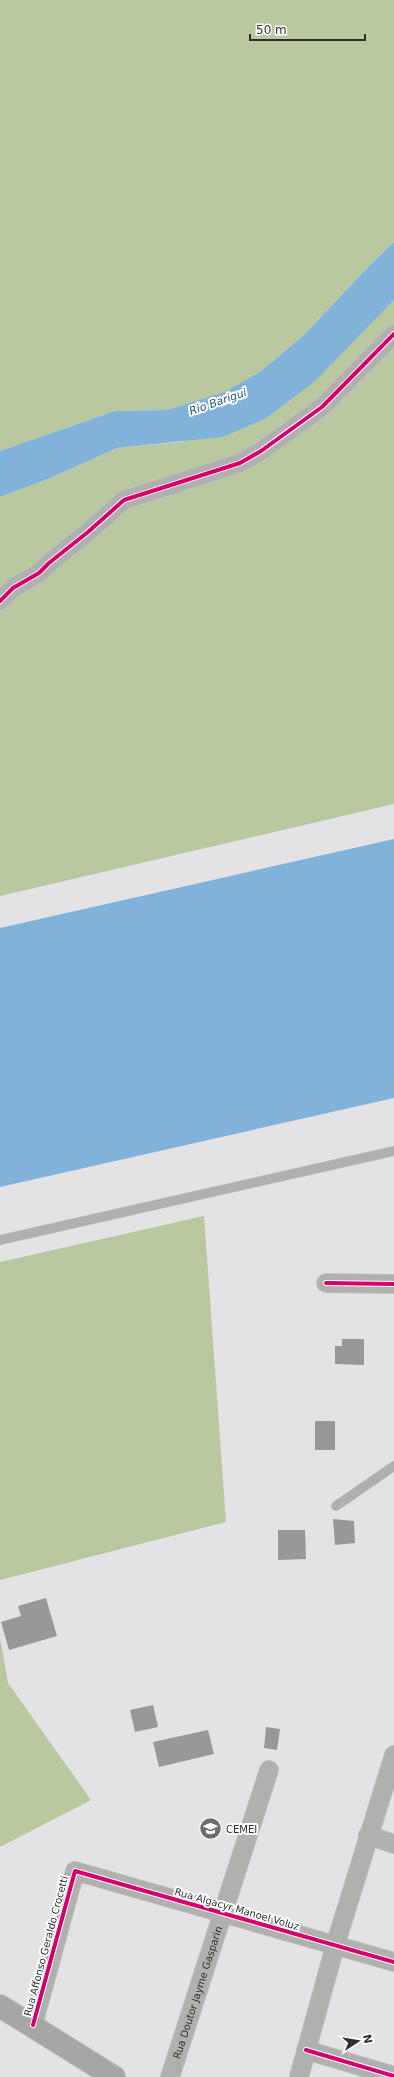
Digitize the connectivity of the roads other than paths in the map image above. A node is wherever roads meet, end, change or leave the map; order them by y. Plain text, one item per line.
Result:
1 (394, 334) edge
2 (0, 601) edge
3 (394, 1151) edge
4 (0, 1240) edge
5 (326, 1283) dead end
6 (394, 1284) edge
7 (394, 1466) edge
8 (336, 1506) dead end
9 (394, 1755) edge
10 (268, 1770) dead end
11 (368, 1836) junction
12 (394, 1844) edge
13 (75, 1871) joint
14 (223, 1912) junction
15 (335, 1946) junction
16 (394, 1962) edge
17 (0, 2006) edge
18 (33, 2025) junction
19 (306, 2050) junction
20 (394, 2076) edge
21 (114, 2077) edge
22 (170, 2077) edge
23 (299, 2077) edge

1 - 2 street
3 - 4 lane
5 - 6 street
7 - 8 lane
9 - 11 street
10 - 14 street, Rua Doutor Jayme Gasparin
11 - 12 street
11 - 15 street
13 - 14 street, Rua Algacyr Manoel Voluz
13 - 18 street, Rua Affonso Geraldo Crocetti
14 - 15 street, Rua Algacyr Manoel Voluz
14 - 22 street, Rua Doutor Jayme Gasparin
15 - 16 street, Rua Algacyr Manoel Voluz
15 - 19 street
17 - 18 main road
18 - 21 main road
19 - 20 street
19 - 23 street

